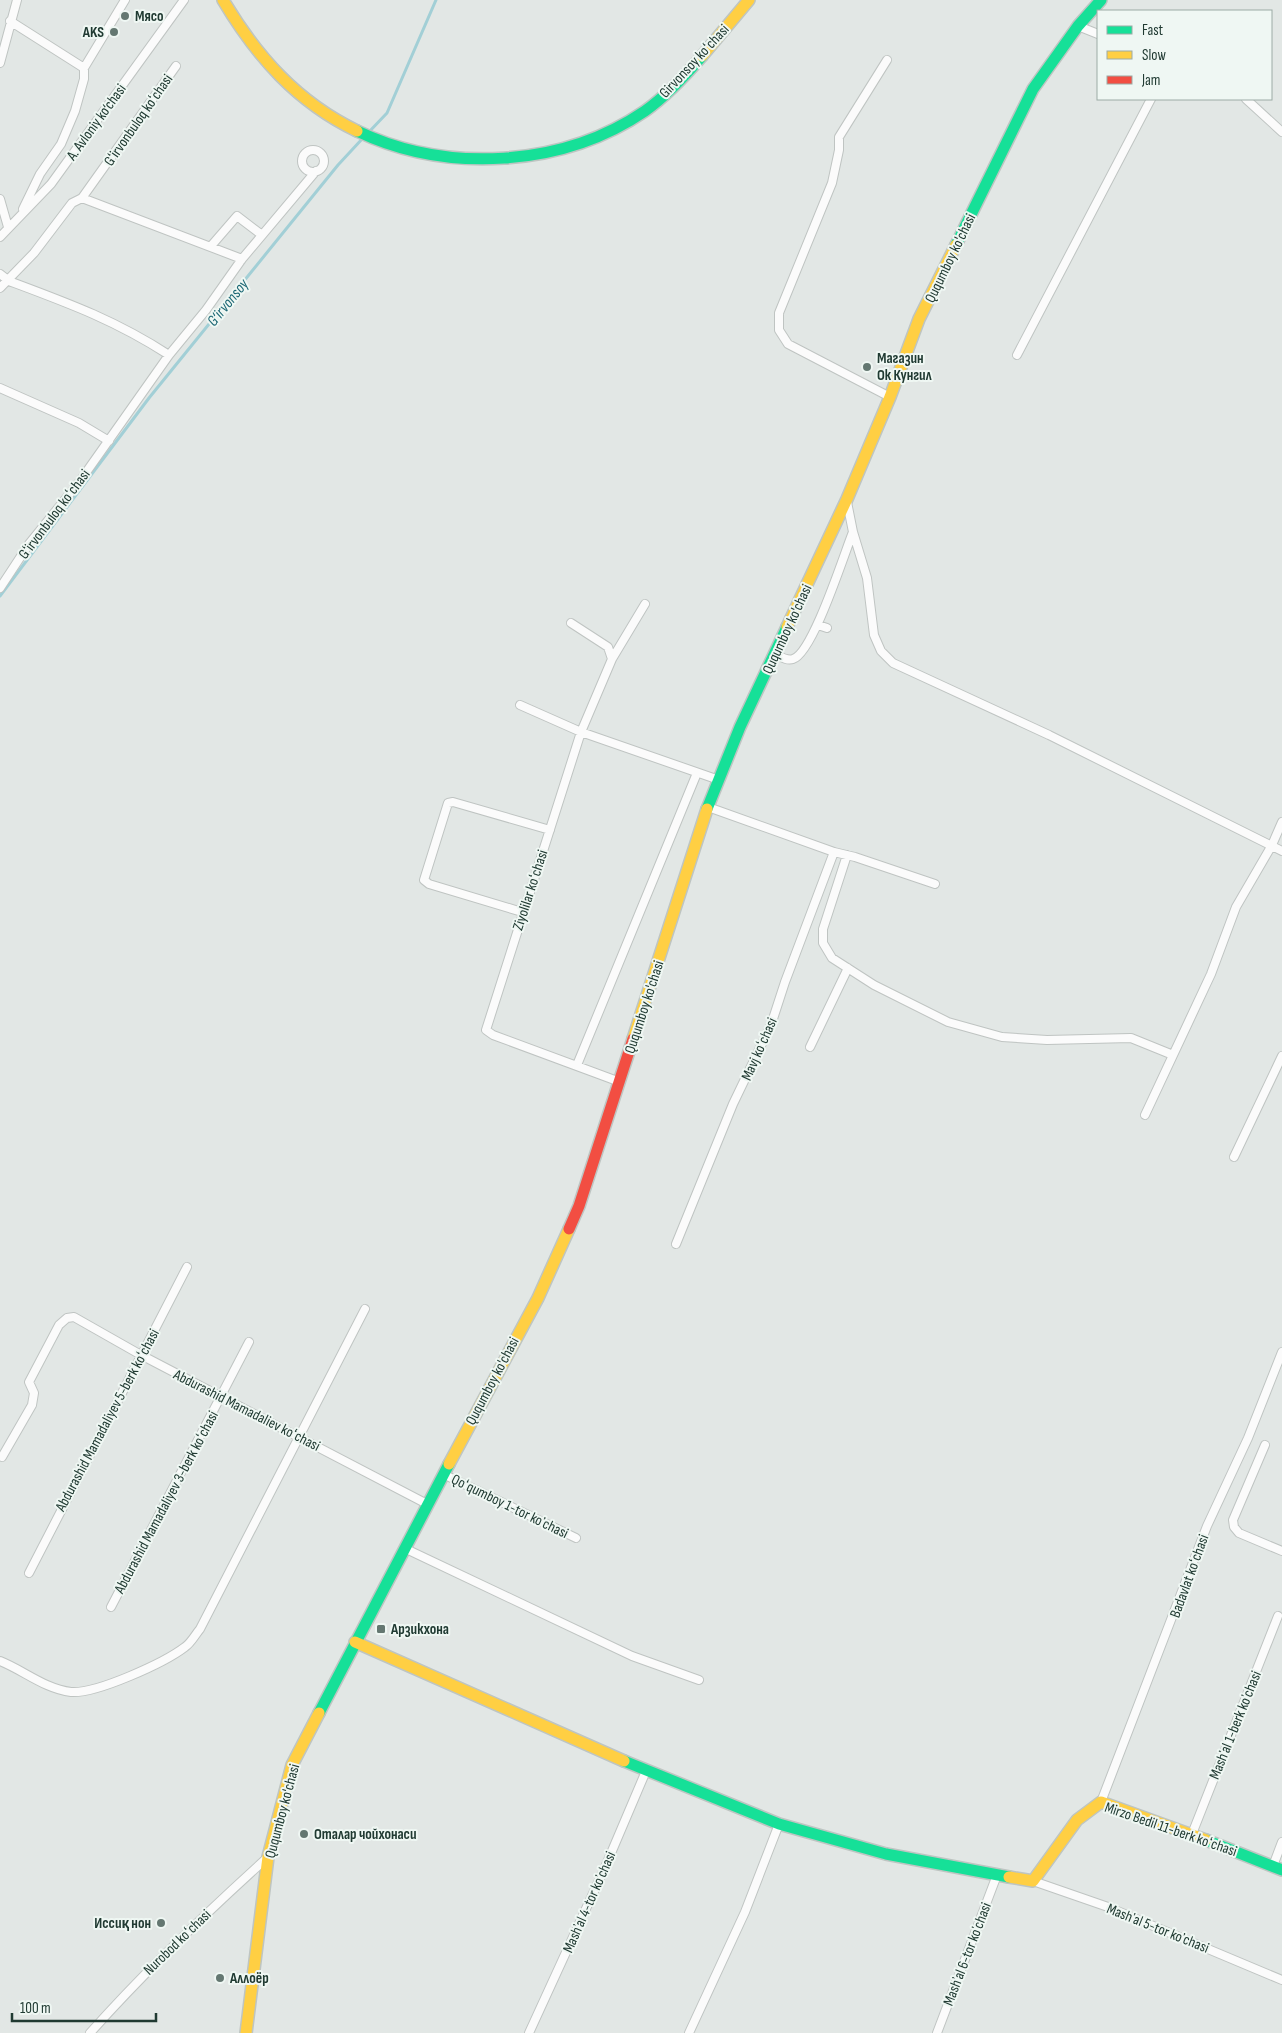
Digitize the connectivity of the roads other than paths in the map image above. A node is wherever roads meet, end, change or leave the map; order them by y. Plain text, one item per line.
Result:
1 (17, 0) edge
2 (125, 0) edge
3 (184, 0) edge
4 (223, 0) edge
5 (749, 0) edge
6 (1101, 0) edge
7 (10, 21) junction
8 (1078, 26) junction
9 (1097, 34) edge
10 (887, 60) dead end
11 (0, 63) edge
12 (176, 66) dead end
13 (84, 68) junction
14 (1150, 100) edge
15 (1247, 100) edge
16 (1282, 132) edge
17 (316, 171) dead end
18 (82, 198) junction
19 (0, 200) edge
20 (20, 216) junction
21 (8, 227) junction
22 (262, 235) junction
23 (0, 237) edge
24 (210, 246) junction
25 (242, 258) junction
26 (0, 274) edge
27 (9, 281) junction
28 (0, 288) edge
29 (1017, 355) dead end
30 (169, 356) junction
31 (0, 388) edge
32 (890, 396) junction
33 (109, 441) junction
34 (847, 499) junction
35 (853, 532) junction
36 (0, 588) edge
37 (645, 604) dead end
38 (571, 622) dead end
39 (818, 625) junction
40 (827, 628) dead end
41 (775, 654) junction
42 (612, 659) junction
43 (520, 705) dead end
44 (582, 732) junction
45 (697, 773) junction
46 (718, 780) junction
47 (708, 807) junction
48 (1282, 822) edge
49 (550, 830) junction
50 (1272, 845) junction
51 (1282, 851) edge
52 (834, 852) junction
53 (846, 855) junction
54 (935, 884) dead end
55 (522, 912) junction
56 (848, 968) junction
57 (810, 1047) dead end
58 (1173, 1055) junction
59 (1282, 1056) edge
60 (577, 1065) junction
61 (620, 1082) junction
62 (1145, 1115) dead end
63 (1234, 1157) dead end
64 (676, 1244) dead end
65 (187, 1267) dead end
66 (365, 1309) dead end
67 (249, 1342) dead end
68 (1282, 1352) edge
69 (141, 1355) junction
70 (221, 1396) junction
71 (300, 1437) junction
72 (1265, 1446) dead end
73 (2, 1458) dead end
74 (443, 1474) junction
75 (427, 1504) junction
76 (576, 1538) dead end
77 (404, 1548) junction
78 (1282, 1551) edge
79 (29, 1573) dead end
80 (110, 1607) dead end
81 (1278, 1616) dead end
82 (355, 1642) junction
83 (0, 1661) edge
84 (699, 1680) dead end
85 (646, 1771) junction
86 (1101, 1802) junction
87 (779, 1824) junction
88 (1192, 1834) junction
89 (1282, 1842) edge
90 (268, 1857) junction
91 (1277, 1868) edge
92 (998, 1876) junction
93 (1033, 1881) junction
94 (1282, 1980) edge
95 (90, 2033) edge
96 (246, 2033) edge
97 (529, 2033) edge
98 (689, 2033) edge
99 (937, 2033) edge

1 - 7 street
2 - 13 street
3 - 20 street, A. Avloniy ko‘chasi
4 - 5 main road, Girvonsoy koʻchasi
6 - 8 main road, Ququmboy ko'chasi
7 - 11 street
7 - 13 street
8 - 9 street
8 - 32 main road, Ququmboy ko'chasi
10 - 32 street
12 - 18 street, Gʻirvonbuloq koʻchasi
13 - 20 street
14 - 29 street
15 - 16 street
17 - 22 street, Gʻirvonbuloq koʻchasi
18 - 24 street
18 - 27 street, Gʻirvonbuloq koʻchasi
19 - 21 street
20 - 21 street, A. Avloniy ko‘chasi
21 - 23 street, A. Avloniy ko‘chasi
22 - 24 street
22 - 25 street, Gʻirvonbuloq koʻchasi
24 - 25 street
25 - 30 street, Gʻirvonbuloq koʻchasi
26 - 27 street
27 - 28 street, Gʻirvonbuloq koʻchasi
27 - 30 street
30 - 33 street, Gʻirvonbuloq koʻchasi
31 - 33 street
32 - 34 main road, Ququmboy ko'chasi
33 - 36 street, Gʻirvonbuloq koʻchasi
34 - 35 street
34 - 41 main road, Ququmboy ko'chasi
35 - 39 street
35 - 50 street
37 - 42 street, Ziyolilar koʻchasi
38 - 42 street
39 - 40 street
39 - 41 street
41 - 46 main road, Ququmboy ko'chasi
42 - 44 street, Ziyolilar koʻchasi
43 - 44 street
44 - 45 street
44 - 49 street, Ziyolilar koʻchasi
45 - 46 street
45 - 60 street
46 - 47 main road, Ququmboy ko'chasi
47 - 52 street
47 - 61 main road, Ququmboy ko'chasi
48 - 50 street
49 - 55 street, Ziyolilar koʻchasi
49 - 55 street
50 - 51 street
50 - 58 street
52 - 53 street
52 - 64 street, Mavj koʻchasi
53 - 54 street
53 - 56 street
55 - 60 street, Ziyolilar koʻchasi
56 - 57 street
56 - 58 street
58 - 62 street
59 - 63 street
60 - 61 street
61 - 74 main road, Ququmboy ko'chasi
65 - 69 street, Abdurashid Mamadaliyev 5-berk koʻchasi
66 - 71 street
67 - 70 street, Abdurashid Mamadaliyev 3-berk koʻchasi
68 - 86 street, Badavlat koʻchasi
69 - 70 street, Abdurashid Mamadaliev koʻchasi
69 - 73 street, Abdurashid Mamadaliev koʻchasi
69 - 79 street, Abdurashid Mamadaliyev 5-berk koʻchasi
70 - 71 street, Abdurashid Mamadaliev koʻchasi
70 - 80 street, Abdurashid Mamadaliyev 3-berk koʻchasi
71 - 75 street, Abdurashid Mamadaliev koʻchasi
71 - 83 street
72 - 78 street
74 - 75 main road, Ququmboy ko'chasi
74 - 76 street, Qoʻqumboy 1-tor koʼchasi
75 - 77 main road, Ququmboy ko'chasi
77 - 82 main road, Ququmboy ko'chasi
77 - 84 street
81 - 88 street, Mashʼal 1-berk koʼchasi
82 - 85 main road
82 - 90 main road, Ququmboy ko'chasi
85 - 87 main road
85 - 97 street, Mashʼal 4-tor koʼchasi
86 - 88 main road, Mirzo Bedil 11-berk koʻchasi
86 - 93 main road, Mirzo Bedil 11-berk koʻchasi
87 - 92 main road
87 - 98 street
88 - 91 main road, Mirzo Bedil 11-berk koʻchasi
89 - 91 street
90 - 95 street, Nurobod koʻchasi
90 - 96 main road, Ququmboy ko'chasi
92 - 93 main road
92 - 99 street, Mashʼal 6-tor koʼchasi
93 - 94 street, Mashʼal 5-tor koʼchasi

